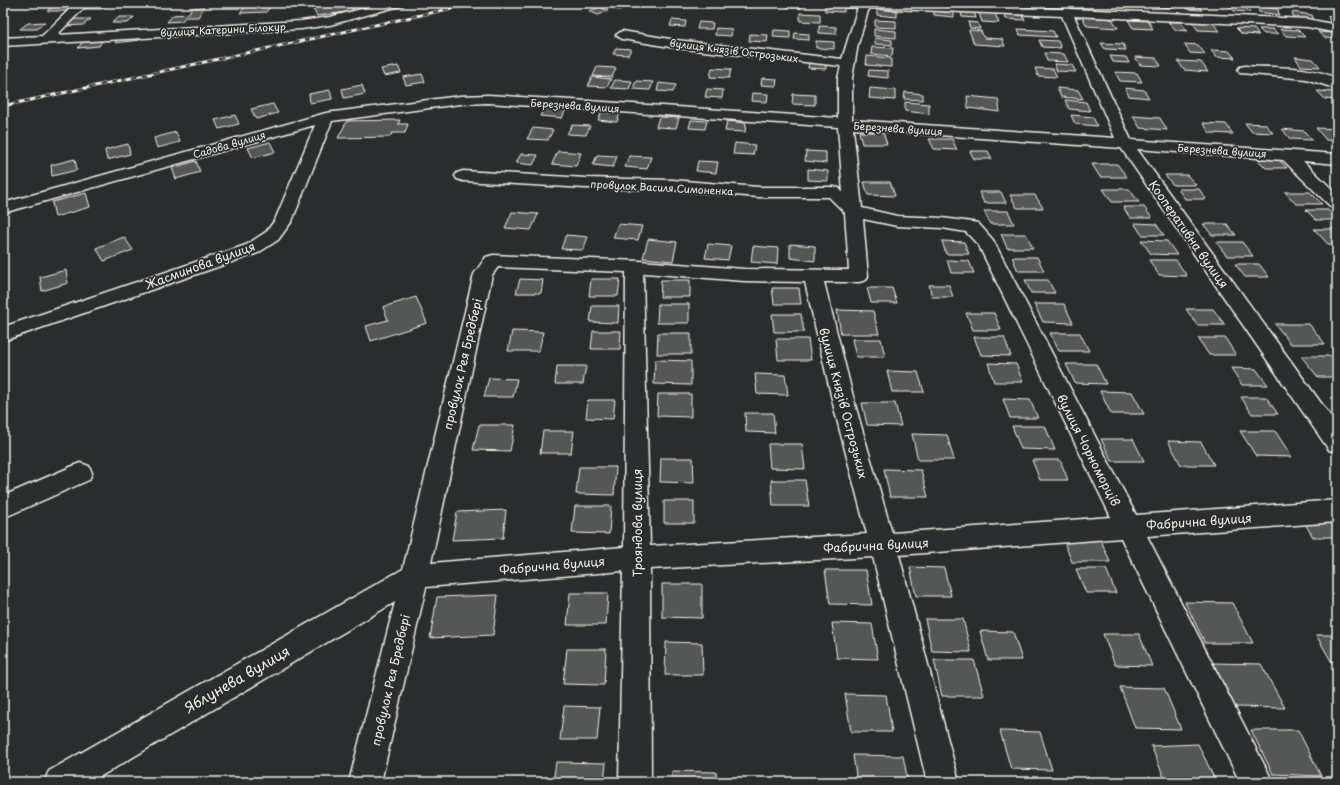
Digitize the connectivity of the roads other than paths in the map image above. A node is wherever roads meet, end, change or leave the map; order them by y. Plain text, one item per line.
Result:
1 (83, 3) edge
2 (399, 3) edge
3 (846, 3) edge
4 (865, 4) edge
5 (1066, 11) junction
6 (1337, 28) edge
7 (622, 35) dead end
8 (46, 40) junction
9 (3, 42) edge
10 (847, 63) junction
11 (1245, 70) dead end
12 (1337, 85) edge
13 (460, 100) joint
14 (326, 117) junction
15 (845, 124) junction
16 (1125, 143) junction
17 (1287, 155) junction
18 (1337, 159) edge
19 (463, 176) dead end
20 (1337, 203) edge
21 (3, 208) edge
22 (854, 212) junction
23 (640, 266) junction
24 (813, 276) junction
25 (3, 334) edge
26 (1337, 443) edge
27 (80, 473) dead end
28 (3, 507) edge
29 (1337, 511) edge
30 (1128, 527) junction
31 (883, 545) junction
32 (637, 558) junction
33 (414, 576) junction
34 (60, 782) edge
35 (365, 782) edge
36 (635, 782) edge
37 (943, 782) edge
38 (1257, 782) edge

1 - 8 street
2 - 8 street, вулиця Катерини Білокур
3 - 4 street
4 - 5 street
4 - 10 street
5 - 6 street
5 - 16 street, Кооперативна вулиця
7 - 10 street, вулиця Князів Острозьких
8 - 9 street, вулиця Катерини Білокур
10 - 15 street
11 - 12 street
13 - 14 street, Садова вулиця
13 - 15 street, Березнева вулиця
14 - 21 street, Садова вулиця
14 - 25 street, Жасминова вулиця
15 - 16 street, Березнева вулиця
15 - 22 street
16 - 17 street, Березнева вулиця
16 - 26 street, Кооперативна вулиця
17 - 18 street, Березнева вулиця
17 - 20 street
19 - 22 street, провулок Василя Симоненка
22 - 24 street
22 - 30 street, вулиця Чорноморців
23 - 24 street, провулок Рея Бредбері
23 - 32 street, Трояндова вулиця
23 - 33 street, провулок Рея Бредбері
24 - 31 street, вулиця Князів Острозьких
27 - 28 street
29 - 30 street, Фабрична вулиця
30 - 31 street, Фабрична вулиця
30 - 38 street, вулиця Чорноморців
31 - 32 street, Фабрична вулиця
31 - 37 street, вулиця Князів Острозьких
32 - 33 street, Фабрична вулиця
32 - 36 street, Трояндова вулиця
33 - 34 street, Яблунева вулиця
33 - 35 street, провулок Рея Бредбері

